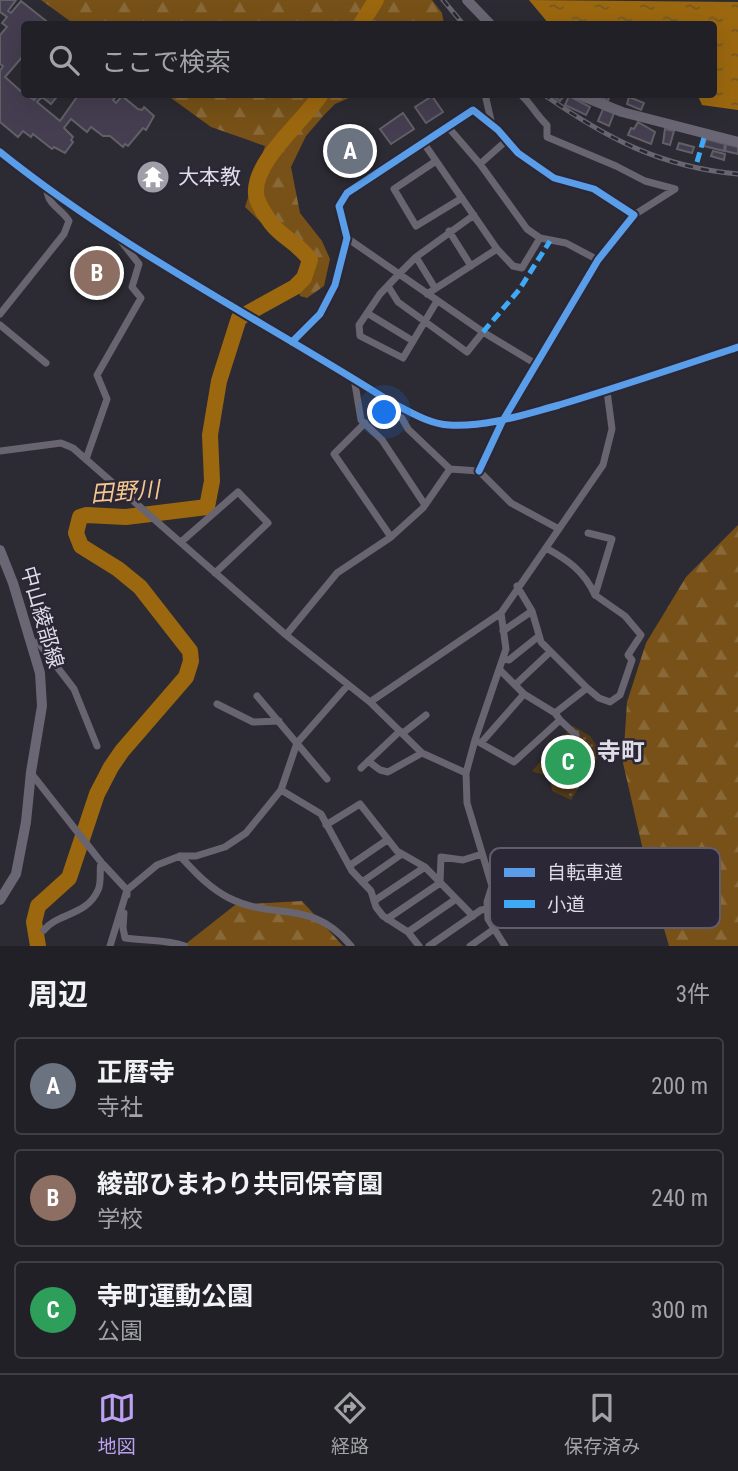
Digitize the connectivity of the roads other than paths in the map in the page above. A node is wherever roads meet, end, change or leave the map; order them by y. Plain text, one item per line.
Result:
1 (467, 0) edge
2 (487, 21) edge
3 (486, 98) edge
4 (524, 98) edge
5 (587, 98) edge
6 (492, 126) junction
7 (448, 127) junction
8 (507, 140) junction
9 (423, 142) junction
10 (738, 142) edge
11 (0, 152) edge
12 (436, 162) junction
13 (480, 163) junction
14 (47, 190) junction
15 (462, 198) junction
16 (474, 215) junction
17 (634, 215) junction
18 (449, 231) junction
19 (118, 237) junction
20 (540, 237) junction
21 (347, 238) junction
22 (497, 249) junction
23 (416, 257) junction
24 (598, 260) junction
25 (471, 266) junction
26 (399, 274) junction
27 (388, 286) junction
28 (435, 288) junction
29 (427, 294) junction
30 (438, 301) junction
31 (367, 313) junction
32 (0, 314) edge
33 (425, 321) junction
34 (0, 325) edge
35 (483, 332) junction
36 (413, 341) junction
37 (292, 342) junction
38 (738, 347) edge
39 (46, 363) dead end
40 (536, 364) junction
41 (354, 378) junction
42 (607, 391) junction
43 (394, 404) junction
44 (502, 422) junction
45 (365, 423) junction
46 (0, 451) edge
47 (86, 459) junction
48 (450, 469) junction
49 (479, 471) junction
50 (425, 505) junction
51 (559, 529) junction
52 (588, 533) dead end
53 (391, 537) junction
54 (181, 542) junction
55 (546, 548) junction
56 (0, 550) edge
57 (215, 573) junction
58 (517, 586) junction
59 (596, 595) junction
60 (532, 611) junction
61 (501, 613) junction
62 (503, 631) junction
63 (286, 635) junction
64 (539, 636) junction
65 (32, 645) junction
66 (550, 652) junction
67 (503, 659) junction
68 (500, 670) junction
69 (348, 685) junction
70 (515, 685) junction
71 (587, 688) junction
72 (524, 694) junction
73 (257, 696) dead end
74 (370, 702) junction
75 (217, 704) dead end
76 (426, 715) dead end
77 (557, 716) junction
78 (279, 721) junction
79 (401, 732) junction
80 (576, 735) dead end
81 (478, 741) junction
82 (297, 743) junction
83 (97, 746) dead end
84 (422, 753) junction
85 (368, 761) junction
86 (361, 768) dead end
87 (31, 772) junction
88 (467, 773) junction
89 (327, 779) dead end
90 (281, 790) junction
91 (326, 825) junction
92 (387, 841) junction
93 (402, 854) junction
94 (482, 854) junction
95 (180, 856) junction
96 (101, 862) junction
97 (349, 866) junction
98 (425, 867) junction
99 (490, 880) edge
100 (362, 882) junction
101 (440, 883) junction
102 (127, 890) junction
103 (456, 898) junction
104 (490, 898) edge
105 (0, 900) edge
106 (374, 901) junction
107 (488, 909) junction
108 (473, 916) junction
109 (387, 919) junction
110 (490, 922) edge
111 (494, 929) joint
112 (44, 930) dead end
113 (408, 932) junction
114 (110, 946) edge
115 (186, 946) edge
116 (351, 946) edge
117 (419, 946) edge
118 (429, 946) edge
119 (470, 946) edge
120 (505, 946) edge

1 - 2 main road
3 - 6 street
4 - 17 street
5 - 10 main road
6 - 7 street
6 - 8 street
7 - 9 street
7 - 13 street
8 - 13 street
8 - 17 street
9 - 12 street
9 - 21 street
11 - 14 street
12 - 15 street
12 - 15 street
13 - 20 street
14 - 19 street
14 - 32 street
15 - 16 street
16 - 18 street
16 - 22 street
17 - 24 street
18 - 23 street
18 - 25 street
19 - 37 street
19 - 47 street
20 - 22 street
20 - 24 street
21 - 26 street
21 - 37 street
22 - 25 street
23 - 26 street
23 - 28 street
24 - 40 street
25 - 28 street
26 - 27 street
26 - 29 street
27 - 31 street
27 - 33 street
28 - 29 street
29 - 30 street
30 - 33 street
30 - 35 street
31 - 36 street
31 - 36 street
33 - 35 street
33 - 36 street
34 - 39 street
35 - 40 street
37 - 41 street
38 - 42 street
40 - 44 street
41 - 43 street
41 - 45 street
42 - 44 street
42 - 51 street
43 - 44 street
43 - 48 street
44 - 49 street
45 - 50 street
45 - 53 street
46 - 47 street
47 - 54 street
48 - 49 street
48 - 50 street
49 - 51 street
50 - 53 street
51 - 55 street
52 - 59 street
53 - 63 street
54 - 57 street
54 - 57 street
55 - 58 street
55 - 59 street
56 - 65 main road, 中山綾部線
57 - 63 street
58 - 60 street
58 - 61 street
59 - 71 street
60 - 62 street
60 - 64 street
61 - 62 street
61 - 74 street
62 - 67 street
63 - 69 street
64 - 66 street
64 - 67 street
65 - 83 street
65 - 87 main road, 中山綾部線
66 - 70 street
66 - 71 street
67 - 68 street
68 - 70 street
68 - 81 street
69 - 74 street
69 - 82 street
70 - 72 street
71 - 77 street
72 - 77 street
72 - 81 street
73 - 78 street
74 - 79 street
75 - 78 street
76 - 79 street
77 - 80 street
77 - 81 street
78 - 82 street
79 - 84 street
79 - 85 street
81 - 88 street
82 - 89 street
82 - 90 street
84 - 85 street
84 - 88 street
85 - 86 street
87 - 96 street
87 - 105 main road, 中山綾部線
88 - 94 street
90 - 91 street
90 - 95 street
91 - 92 street
91 - 97 street
92 - 93 street
92 - 97 street
93 - 98 street
93 - 100 street
94 - 99 street
94 - 101 street
95 - 102 street
95 - 116 street
96 - 102 street
96 - 112 street
97 - 100 street
98 - 101 street
98 - 106 street
100 - 106 street
101 - 103 street
101 - 109 street
102 - 114 street
102 - 115 street
103 - 108 street
103 - 113 street
104 - 107 street
106 - 109 street
107 - 108 street
107 - 110 street
108 - 118 street
109 - 113 street
111 - 119 street
111 - 120 street
113 - 117 street

